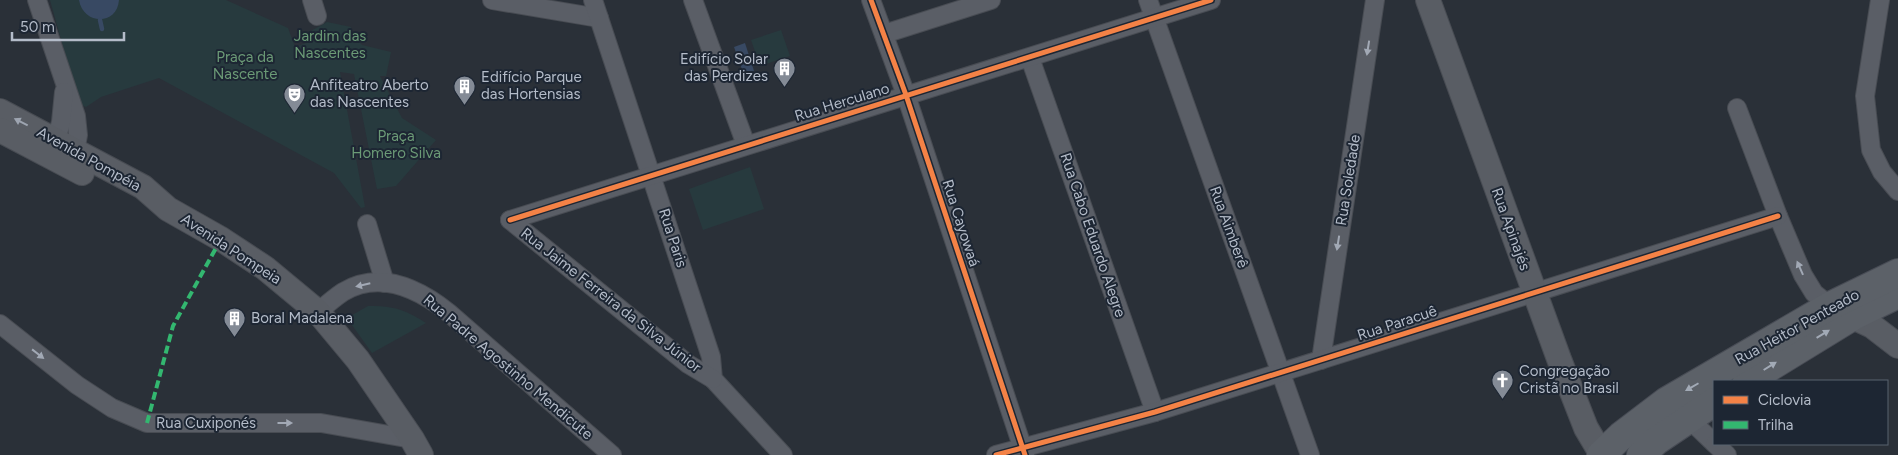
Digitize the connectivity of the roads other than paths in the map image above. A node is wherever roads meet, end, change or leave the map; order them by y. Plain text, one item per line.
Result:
1 (37, 0) edge
2 (492, 0) edge
3 (593, 0) edge
4 (693, 0) edge
5 (871, 0) edge
6 (991, 0) edge
7 (1148, 0) edge
8 (1211, 0) edge
9 (1375, 0) edge
10 (1428, 0) edge
11 (1880, 0) edge
12 (599, 18) junction
13 (1154, 18) junction
14 (884, 34) junction
15 (1030, 58) junction
16 (906, 95) junction
17 (1737, 108) dead end
18 (0, 111) edge
19 (0, 130) edge
20 (746, 145) junction
21 (64, 154) junction
22 (652, 174) junction
23 (1898, 191) edge
24 (168, 209) joint
25 (1778, 216) junction
26 (510, 220) joint
27 (367, 224) dead end
28 (1898, 273) edge
29 (385, 283) junction
30 (1534, 292) junction
31 (1898, 294) edge
32 (1841, 311) junction
33 (318, 312) junction
34 (0, 324) edge
35 (1898, 346) edge
36 (1321, 360) junction
37 (1281, 372) junction
38 (713, 380) junction
39 (1748, 380) edge
40 (1713, 403) edge
41 (1155, 412) junction
42 (1688, 418) junction
43 (1713, 441) edge
44 (1717, 445) edge
45 (417, 447) edge
46 (1023, 451) edge
47 (612, 455) edge
48 (783, 455) edge
49 (996, 455) edge
50 (1310, 455) edge
51 (1602, 455) edge
52 (1641, 455) edge
53 (1727, 455) edge

1 - 21 street
2 - 12 street
3 - 12 street, Rua Paris
4 - 20 street
5 - 14 street, Rua Cayowaá
6 - 14 street
7 - 13 street, Rua Aimberê
8 - 13 street, Rua Herculano
9 -> 36 street, Rua Soledade
10 - 30 main road, Rua Apinajés
11 - 23 street
12 - 22 street, Rua Paris
13 - 15 street, Rua Herculano
13 - 37 street, Rua Aimberê
14 - 16 street, Rua Cayowaá
15 - 16 street, Rua Herculano
15 - 41 street, Rua Cabo Eduardo Alegre
16 - 20 street, Rua Herculano
16 - 46 street, Rua Cayowaá
17 - 25 street
21 -> 18 main road, Avenida Pompéia
19 - 21 main road, Avenida Pompéia
20 - 22 street, Rua Herculano
21 - 24 main road, Avenida Pompéia
22 - 26 street, Rua Herculano
22 - 38 street, Rua Paris
24 - 33 main road, Avenida Pompeia
25 - 30 street, Rua Paracuê
32 -> 25 street
26 - 38 street, Rua Jaime Ferreira da Silva Júnior
27 - 29 street
28 - 32 main road, Rua Heitor Penteado
29 -> 33 street, Rua Padre Agostinho Mendicute
29 - 47 street, Rua Padre Agostinho Mendicute
30 - 36 street, Rua Paracuê
30 - 51 main road, Rua Apinajés
31 - 32 main road, Rua Heitor Penteado
32 - 35 main road
39 -> 32 main road, Rua Heitor Penteado
32 -> 51 main road, Rua Heitor Penteado
33 - 45 main road, Avenida Pompeia
34 -> 45 street, Rua Cuxiponés
36 - 37 street, Rua Paracuê
37 - 41 street, Rua Paracuê
37 - 50 street, Rua Aimberê
38 - 48 street
40 - 42 main road
41 - 46 street, Rua Paracuê
42 - 43 street
42 - 52 main road
44 - 53 street
46 - 49 street, Rua Paracuê

